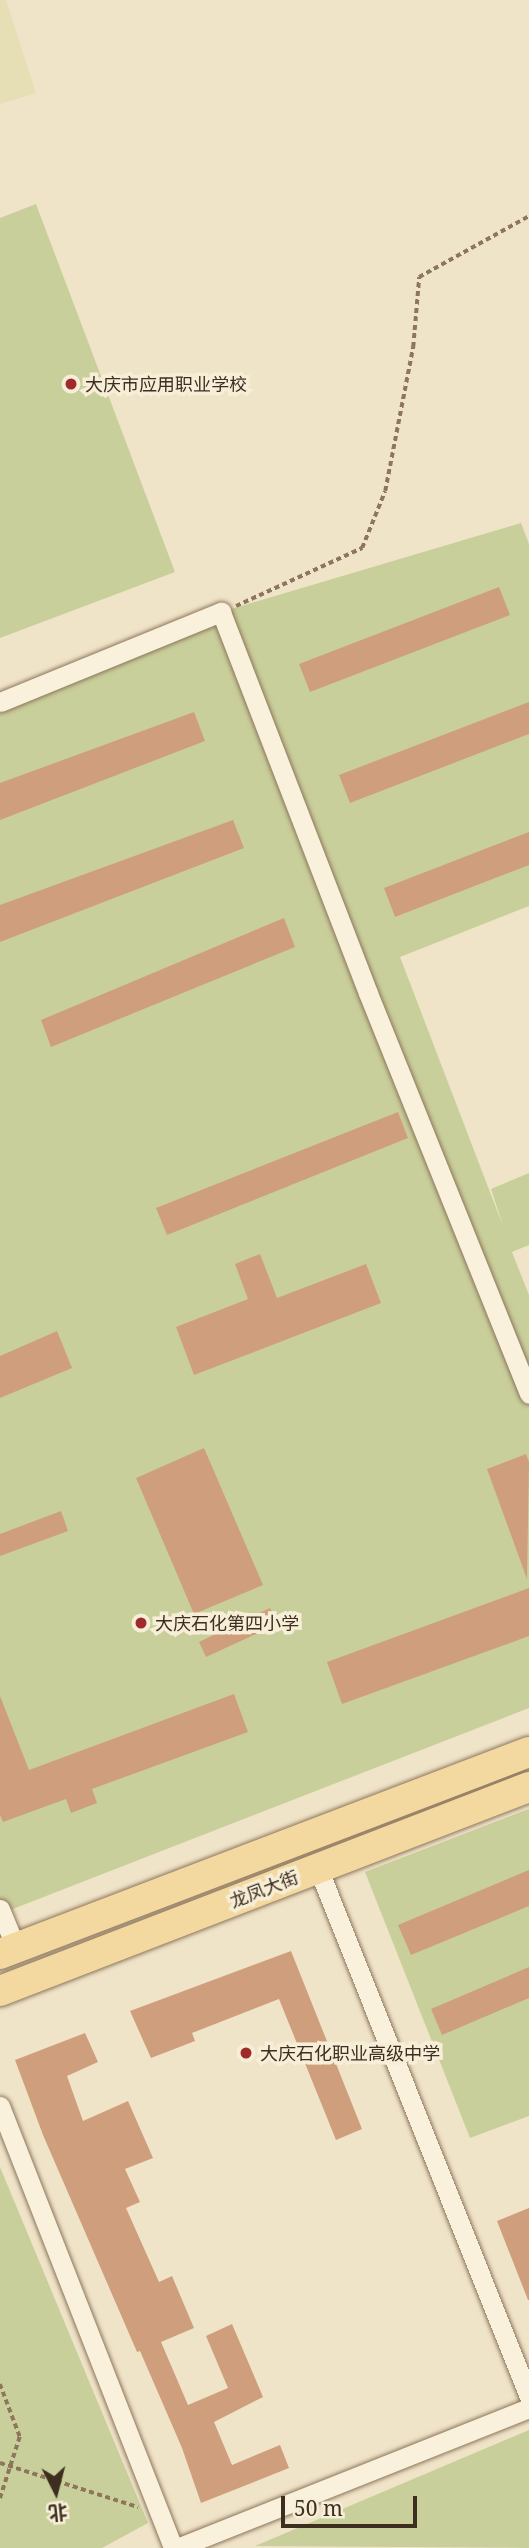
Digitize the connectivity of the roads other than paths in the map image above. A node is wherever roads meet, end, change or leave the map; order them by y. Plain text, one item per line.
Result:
1 (0, 702) edge
2 (529, 1394) edge
3 (529, 1752) edge
4 (529, 1787) edge
5 (318, 1868) junction
6 (0, 1909) edge
7 (8, 1951) edge
8 (0, 1991) edge
9 (0, 2106) edge
10 (529, 2398) edge
11 (529, 2407) edge
12 (175, 2548) edge

1 - 2 street
3 - 7 main road, 龙凤大街
4 - 5 main road, 龙凤大街
5 - 8 main road, 龙凤大街
5 - 10 street
6 - 7 street
9 - 12 street
11 - 12 street

